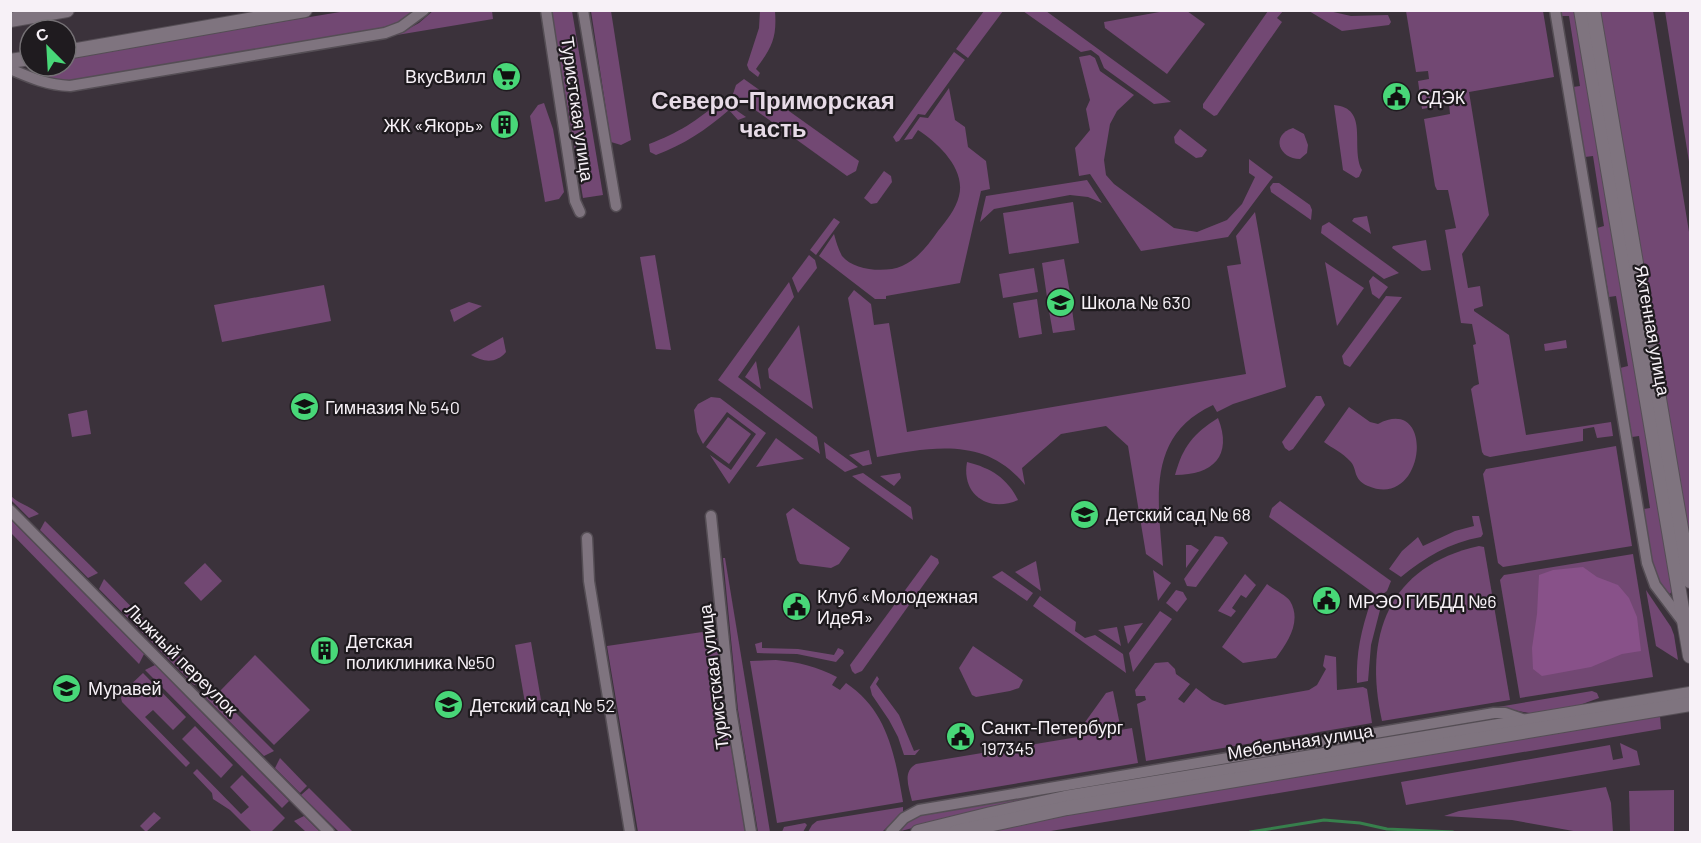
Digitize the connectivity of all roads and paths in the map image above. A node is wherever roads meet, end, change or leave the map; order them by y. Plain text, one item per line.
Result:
1 (67, 10) edge
2 (305, 10) edge
3 (424, 10) edge
4 (546, 10) edge
5 (583, 10) edge
6 (1555, 10) edge
7 (1581, 10) edge
8 (1593, 10) edge
9 (10, 20) edge
10 (78, 50) edge
11 (10, 69) edge
12 (616, 206) dead end
13 (580, 212) dead end
14 (10, 510) edge
15 (711, 516) dead end
16 (587, 538) dead end
17 (1690, 581) edge
18 (1685, 624) junction
19 (1690, 656) edge
20 (1690, 694) edge
21 (1690, 704) edge
22 (1528, 721) junction
23 (329, 832) edge
24 (630, 832) edge
25 (752, 832) edge
26 (891, 832) edge
27 (918, 832) edge
28 (956, 832) edge

1 - 9 street
2 - 10 street
3 - 11 street
4 - 13 street, Туристская улица
5 - 12 street, Туристская улица
6 - 18 street
7 - 18 street, Яхтенная улица
8 - 17 street, Яхтенная улица
14 - 23 street, Лыжный переулок
15 - 25 street, Туристская улица
16 - 24 street
18 - 19 street, Яхтенная улица
20 - 22 street, Мебельная улица
21 - 28 street, Мебельная улица
22 - 26 street
22 - 27 street, Мебельная улица

